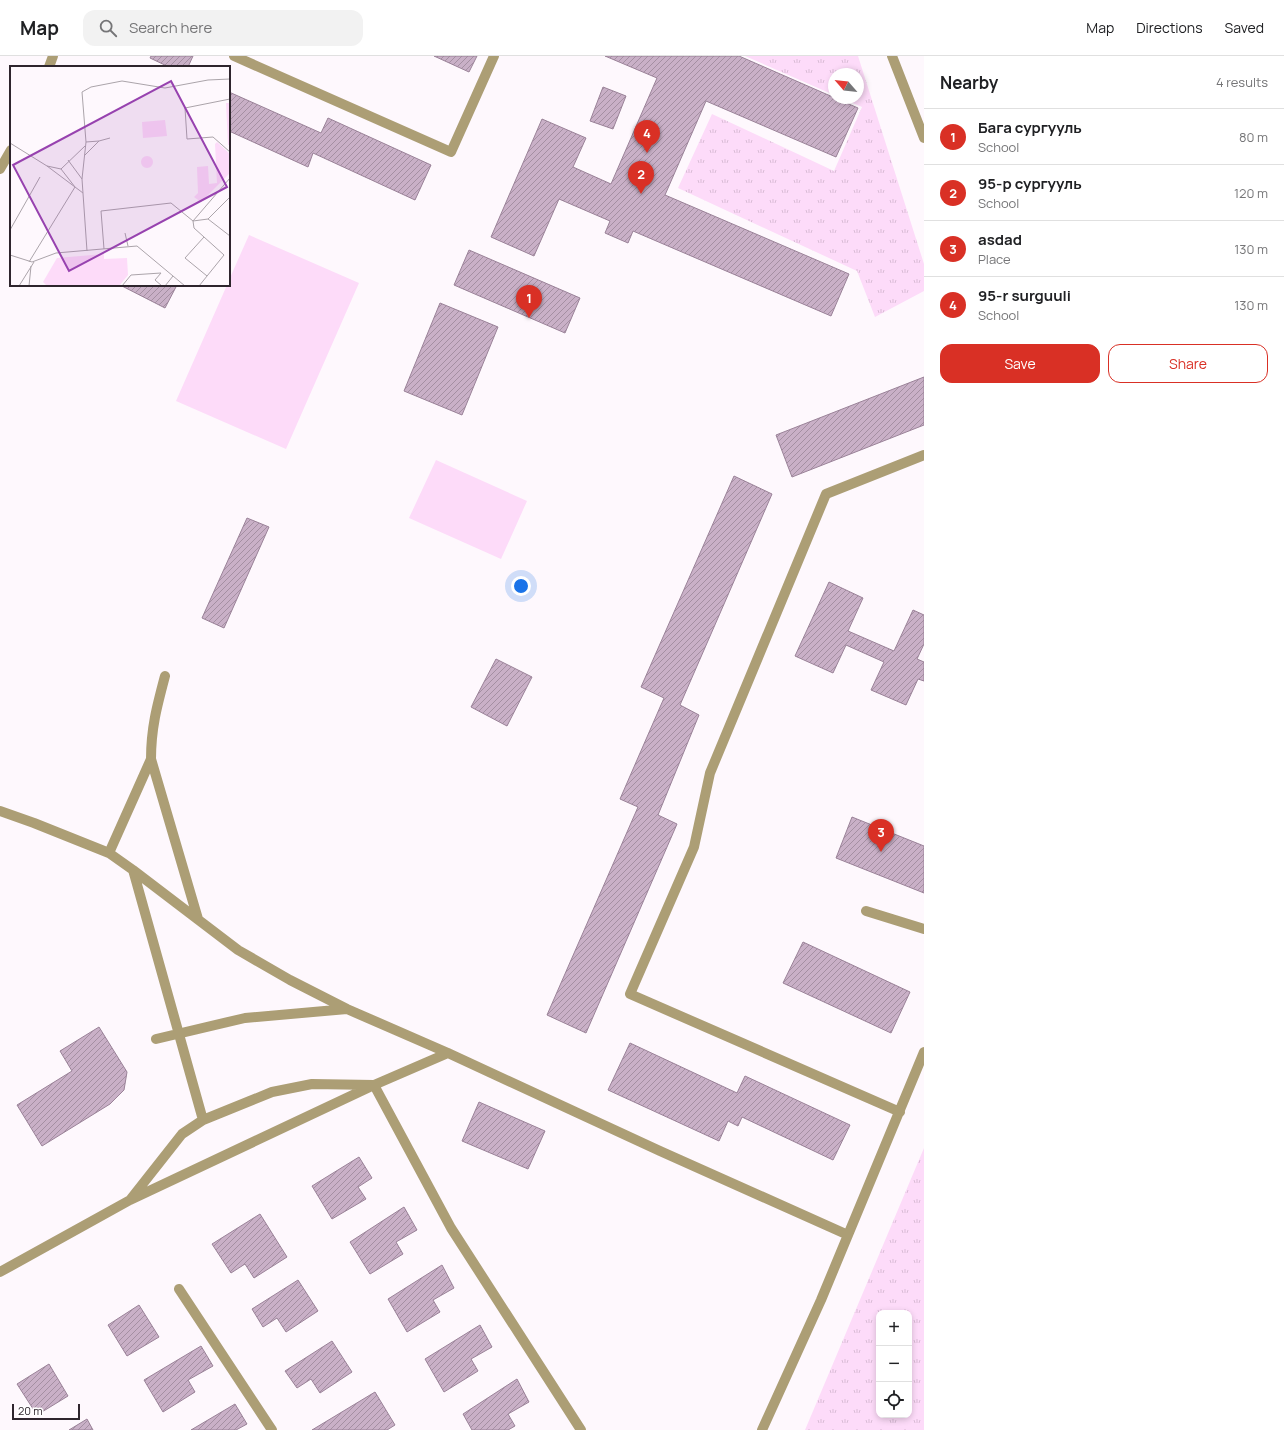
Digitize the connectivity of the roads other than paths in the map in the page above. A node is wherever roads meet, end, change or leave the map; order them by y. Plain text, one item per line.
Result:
1 (53, 56) edge
2 (234, 56) edge
3 (494, 56) edge
4 (892, 56) edge
5 (49, 66) edge
6 (924, 138) edge
7 (10, 152) edge
8 (0, 169) edge
9 (924, 454) edge
10 (164, 676) dead end
11 (151, 759) junction
12 (0, 811) edge
13 (109, 854) junction
14 (133, 870) junction
15 (866, 911) dead end
16 (198, 919) junction
17 (924, 929) edge
18 (347, 1009) junction
19 (178, 1033) junction
20 (156, 1039) dead end
21 (924, 1052) edge
22 (448, 1053) junction
23 (374, 1085) junction
24 (900, 1112) junction
25 (203, 1120) junction
26 (130, 1200) junction
27 (848, 1235) junction
28 (0, 1272) edge
29 (179, 1289) dead end
30 (272, 1430) edge
31 (581, 1430) edge
32 (762, 1430) edge

1 - 5 street
2 - 3 street
4 - 6 street
7 - 8 street
9 - 24 street
10 - 11 street
11 - 13 street
11 - 16 street
12 - 13 street
13 - 14 street
14 - 16 street
14 - 19 street
15 - 17 street
16 - 18 street
18 - 19 street
18 - 22 street
19 - 20 street
19 - 25 street
21 - 24 street
22 - 23 street
22 - 27 street
23 - 25 street
23 - 26 street
23 - 31 street
24 - 27 street
25 - 26 street
26 - 28 street
27 - 32 street
29 - 30 street

